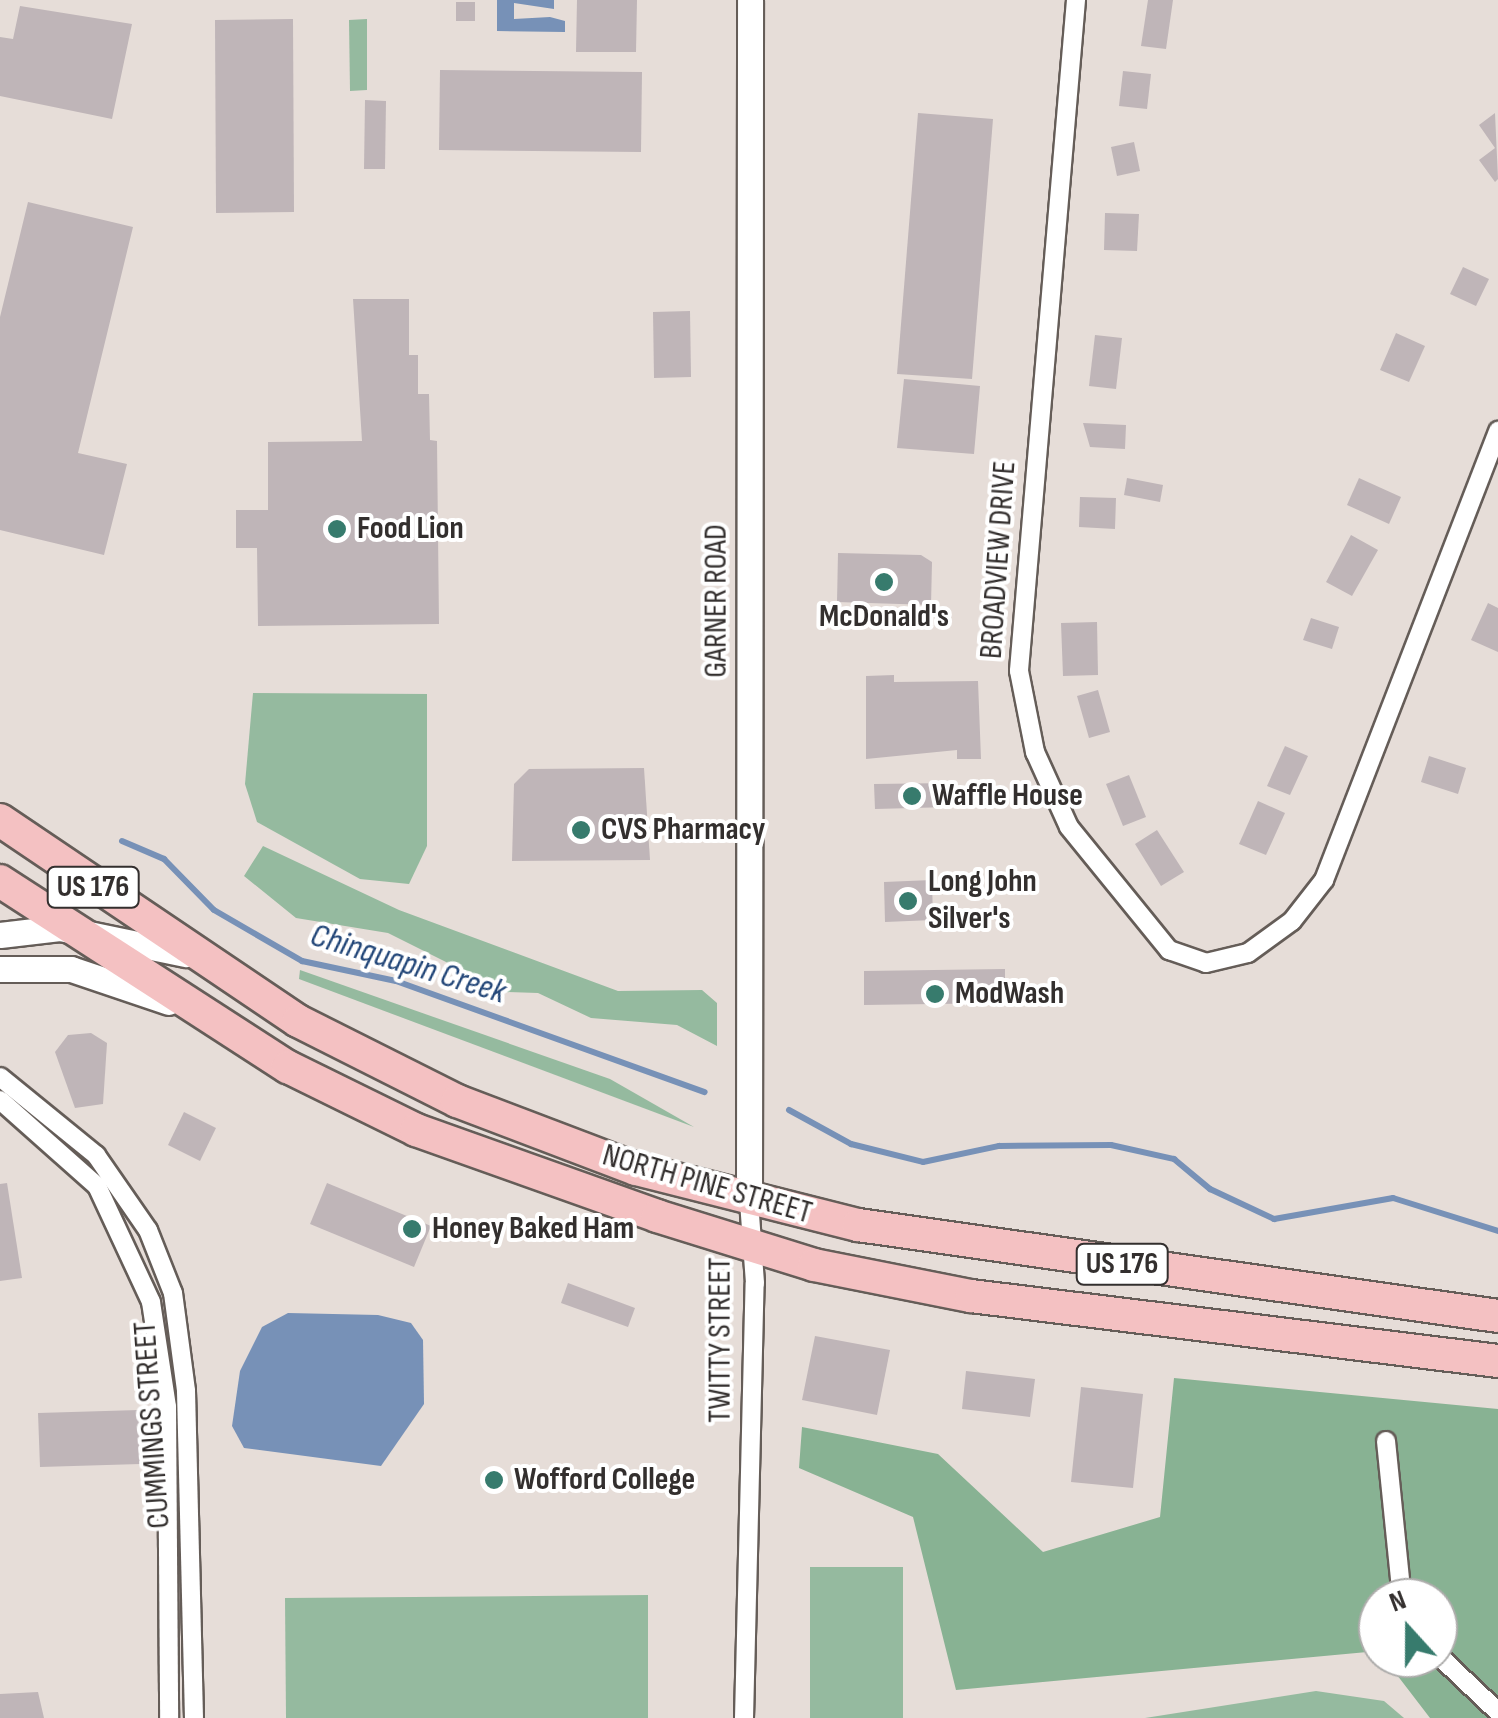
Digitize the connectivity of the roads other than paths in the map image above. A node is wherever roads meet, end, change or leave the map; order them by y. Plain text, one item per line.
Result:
1 (750, 0) edge
2 (1076, 0) edge
3 (1498, 431) edge
4 (0, 820) edge
5 (0, 882) edge
6 (60, 928) junction
7 (0, 935) edge
8 (186, 954) junction
9 (0, 969) edge
10 (190, 1010) junction
11 (0, 1077) edge
12 (0, 1100) edge
13 (748, 1202) junction
14 (752, 1245) junction
15 (1498, 1316) edge
16 (1498, 1361) edge
17 (1386, 1441) dead end
18 (1400, 1578) edge
19 (1458, 1674) edge
20 (1498, 1712) edge
21 (169, 1718) edge
22 (194, 1718) edge
23 (744, 1718) edge

1 - 13 street, GARNER ROAD
2 - 3 street, BROADVIEW DRIVE
4 - 8 highway, NORTH PINE STREET / US 176
5 - 6 highway, NORTH PINE STREET / US 176
6 - 7 street
6 - 8 street
6 - 10 highway, NORTH PINE STREET / US 176
8 - 13 highway, NORTH PINE STREET / US 176
9 - 10 street
10 - 14 highway, NORTH PINE STREET / US 176
11 - 22 street, CUMMINGS STREET
12 - 21 street, CUMMINGS STREET
13 - 14 street, TWITTY STREET
13 - 15 highway, NORTH PINE STREET / US 176
14 - 16 highway, NORTH PINE STREET / US 176
14 - 23 street, TWITTY STREET
17 - 18 street
19 - 20 street

